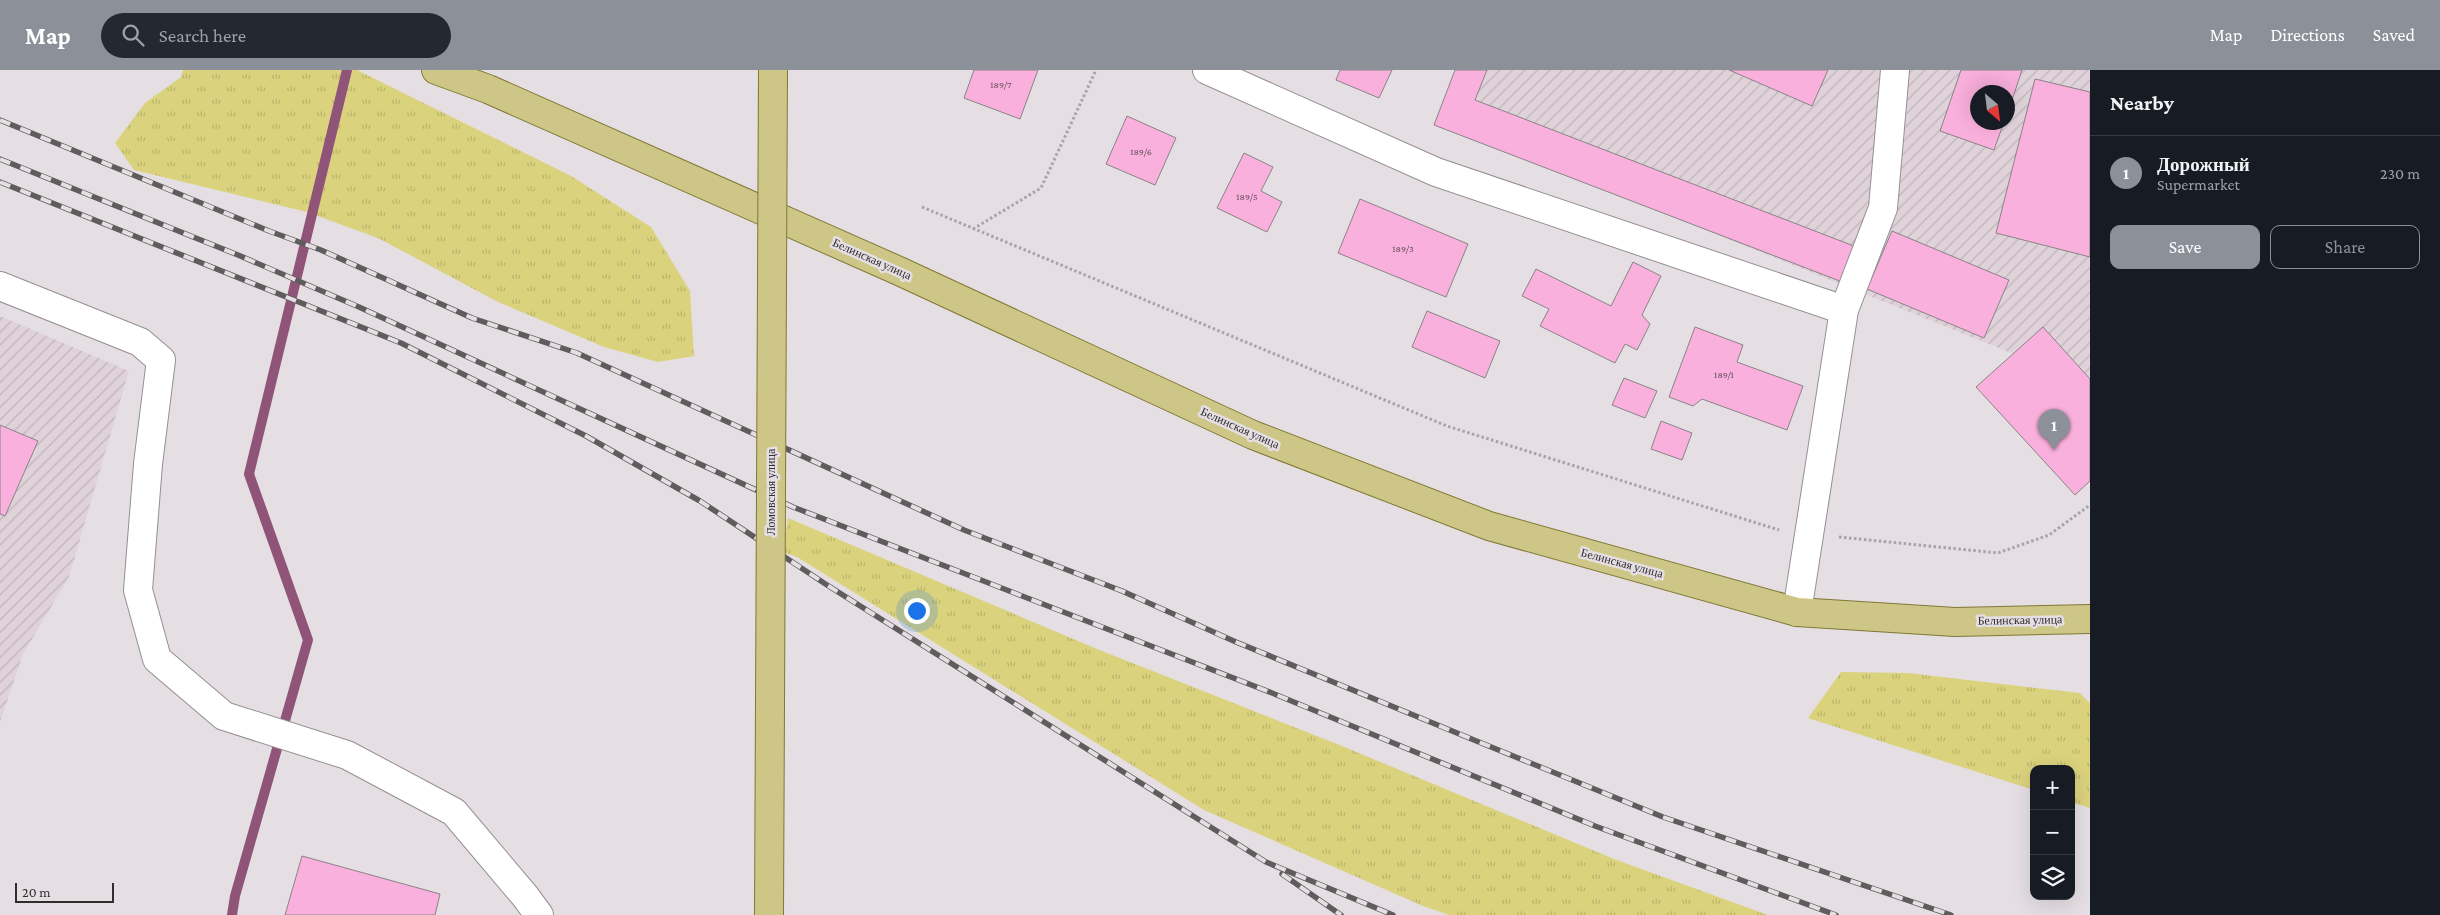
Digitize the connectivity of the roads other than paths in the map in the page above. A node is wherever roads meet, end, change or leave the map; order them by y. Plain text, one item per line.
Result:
1 (436, 70) edge
2 (773, 70) edge
3 (1207, 70) edge
4 (1895, 70) edge
5 (0, 286) edge
6 (1844, 310) junction
7 (1797, 612) junction
8 (2090, 619) edge
9 (539, 915) edge
10 (770, 915) edge

1 - 7 main road, Белинская улица
2 - 10 main road, Ломовская улица, bridge
3 - 6 street
4 - 6 street
5 - 9 street
6 - 7 street
7 - 8 main road, Белинская улица

